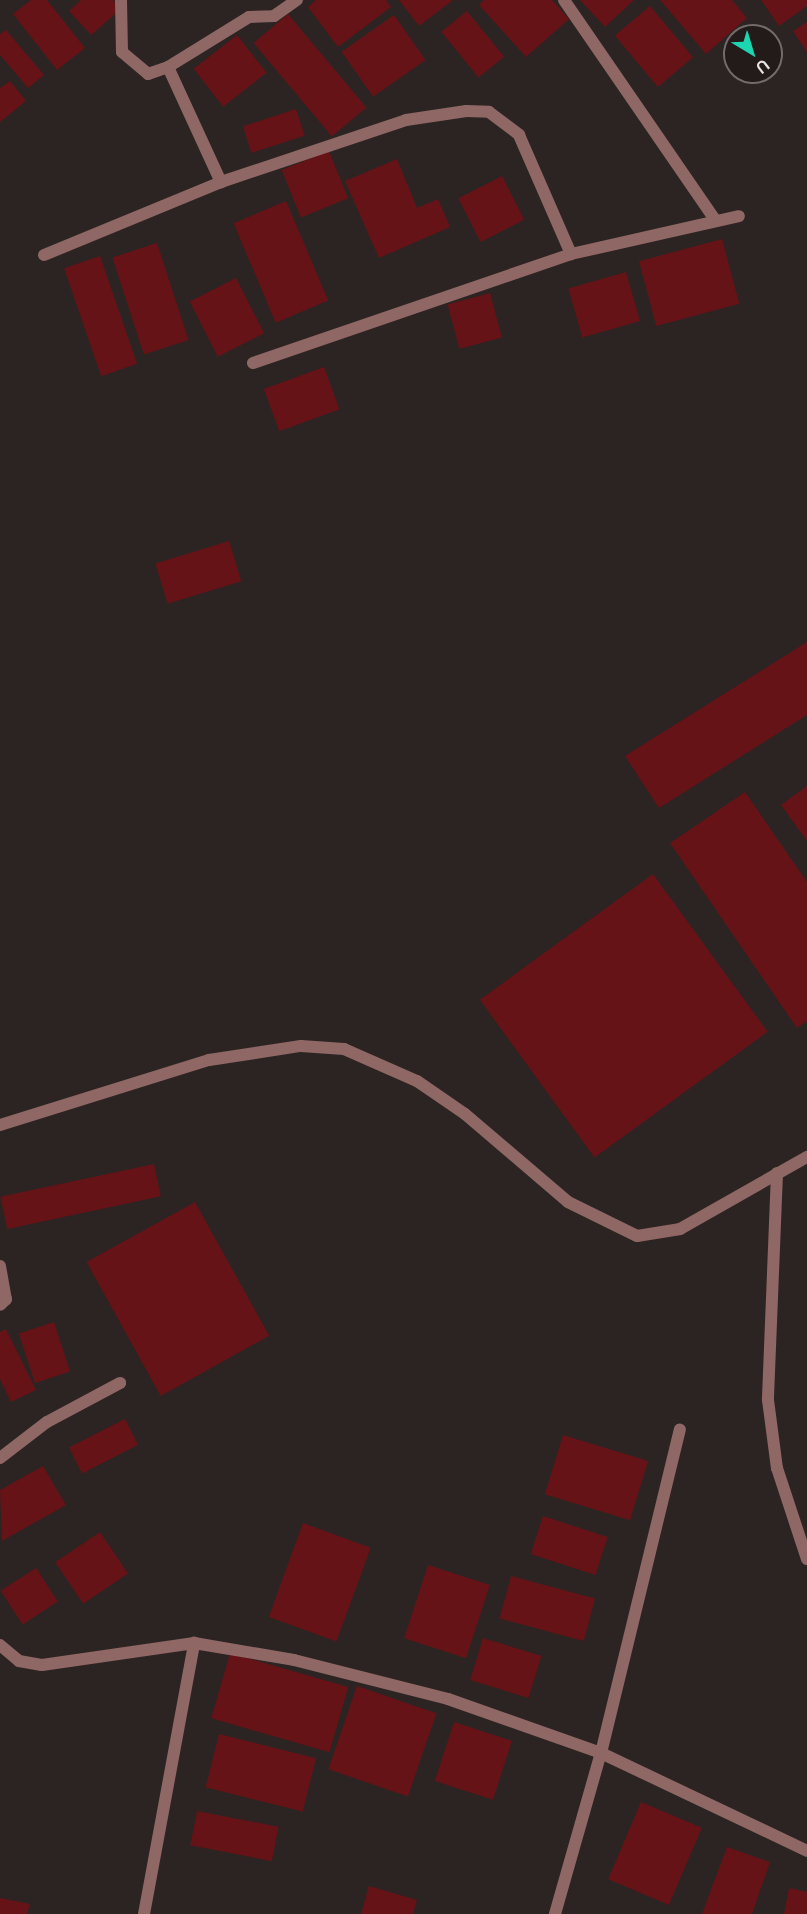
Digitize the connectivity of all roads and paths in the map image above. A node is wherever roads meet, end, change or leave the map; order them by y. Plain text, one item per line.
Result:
1 (121, 0) edge
2 (297, 0) edge
3 (564, 0) edge
4 (168, 68) junction
5 (221, 182) junction
6 (739, 216) dead end
7 (716, 221) junction
8 (571, 254) junction
9 (44, 255) dead end
10 (253, 363) dead end
11 (0, 1125) edge
12 (807, 1157) edge
13 (777, 1173) junction
14 (0, 1266) edge
15 (0, 1305) edge
16 (120, 1383) dead end
17 (680, 1430) dead end
18 (0, 1458) edge
19 (807, 1559) edge
20 (194, 1643) junction
21 (0, 1645) edge
22 (601, 1753) junction
23 (807, 1851) edge
24 (144, 1914) edge
25 (555, 1914) edge

1 - 4 street
2 - 4 street
3 - 7 street
4 - 5 street
5 - 8 street
5 - 9 street
6 - 7 street
7 - 8 street
8 - 10 street
11 - 13 street
12 - 13 street
13 - 19 street
14 - 15 street
16 - 18 street
17 - 22 street
20 - 21 street
20 - 22 street
20 - 24 street
22 - 23 street
22 - 25 street

